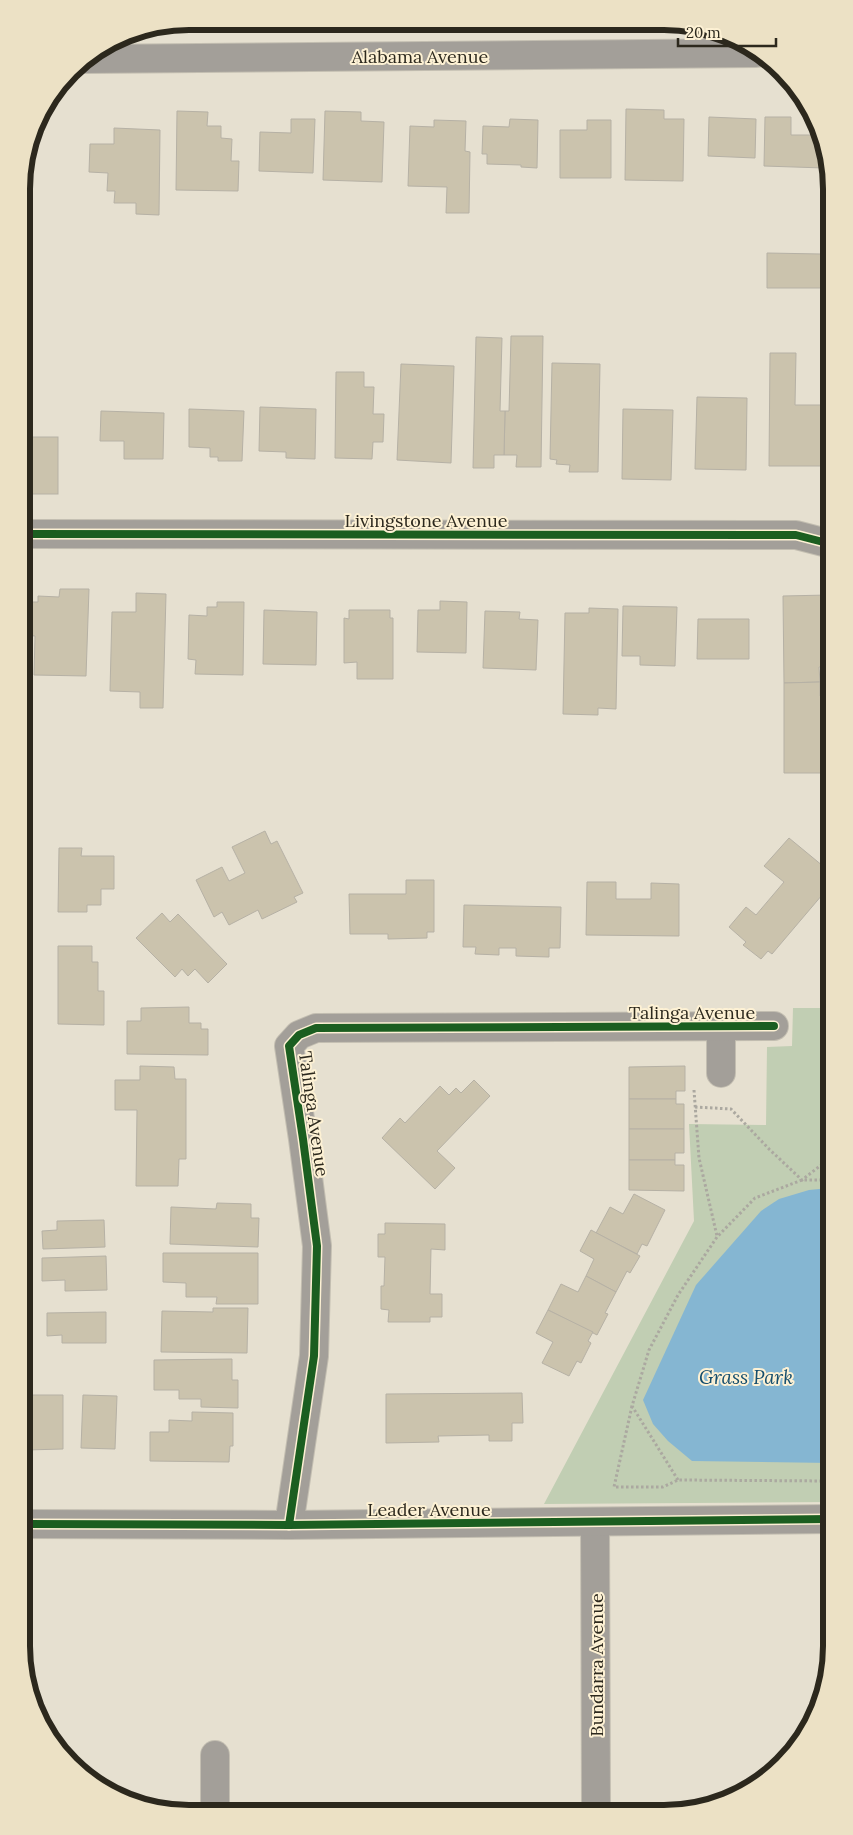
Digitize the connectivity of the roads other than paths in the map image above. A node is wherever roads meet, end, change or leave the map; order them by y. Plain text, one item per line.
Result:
1 (748, 54) edge
2 (98, 59) edge
3 (823, 529) edge
4 (30, 534) edge
5 (796, 535) junction
6 (823, 542) edge
7 (774, 1026) dead end
8 (721, 1027) junction
9 (721, 1073) dead end
10 (823, 1519) edge
11 (595, 1522) junction
12 (30, 1524) edge
13 (289, 1525) junction
14 (215, 1755) dead end
15 (215, 1805) edge
16 (596, 1805) edge

1 - 2 street, Alabama Avenue
3 - 5 street, Livingstone Avenue
4 - 5 street, Livingstone Avenue
5 - 6 street, Livingstone Avenue
7 - 8 street, Talinga Avenue
8 - 9 street, Talinga Avenue
8 - 13 street, Talinga Avenue
10 - 11 street, Leader Avenue
11 - 13 street, Leader Avenue
11 - 16 street, Bundarra Avenue
12 - 13 street, Leader Avenue
14 - 15 street

